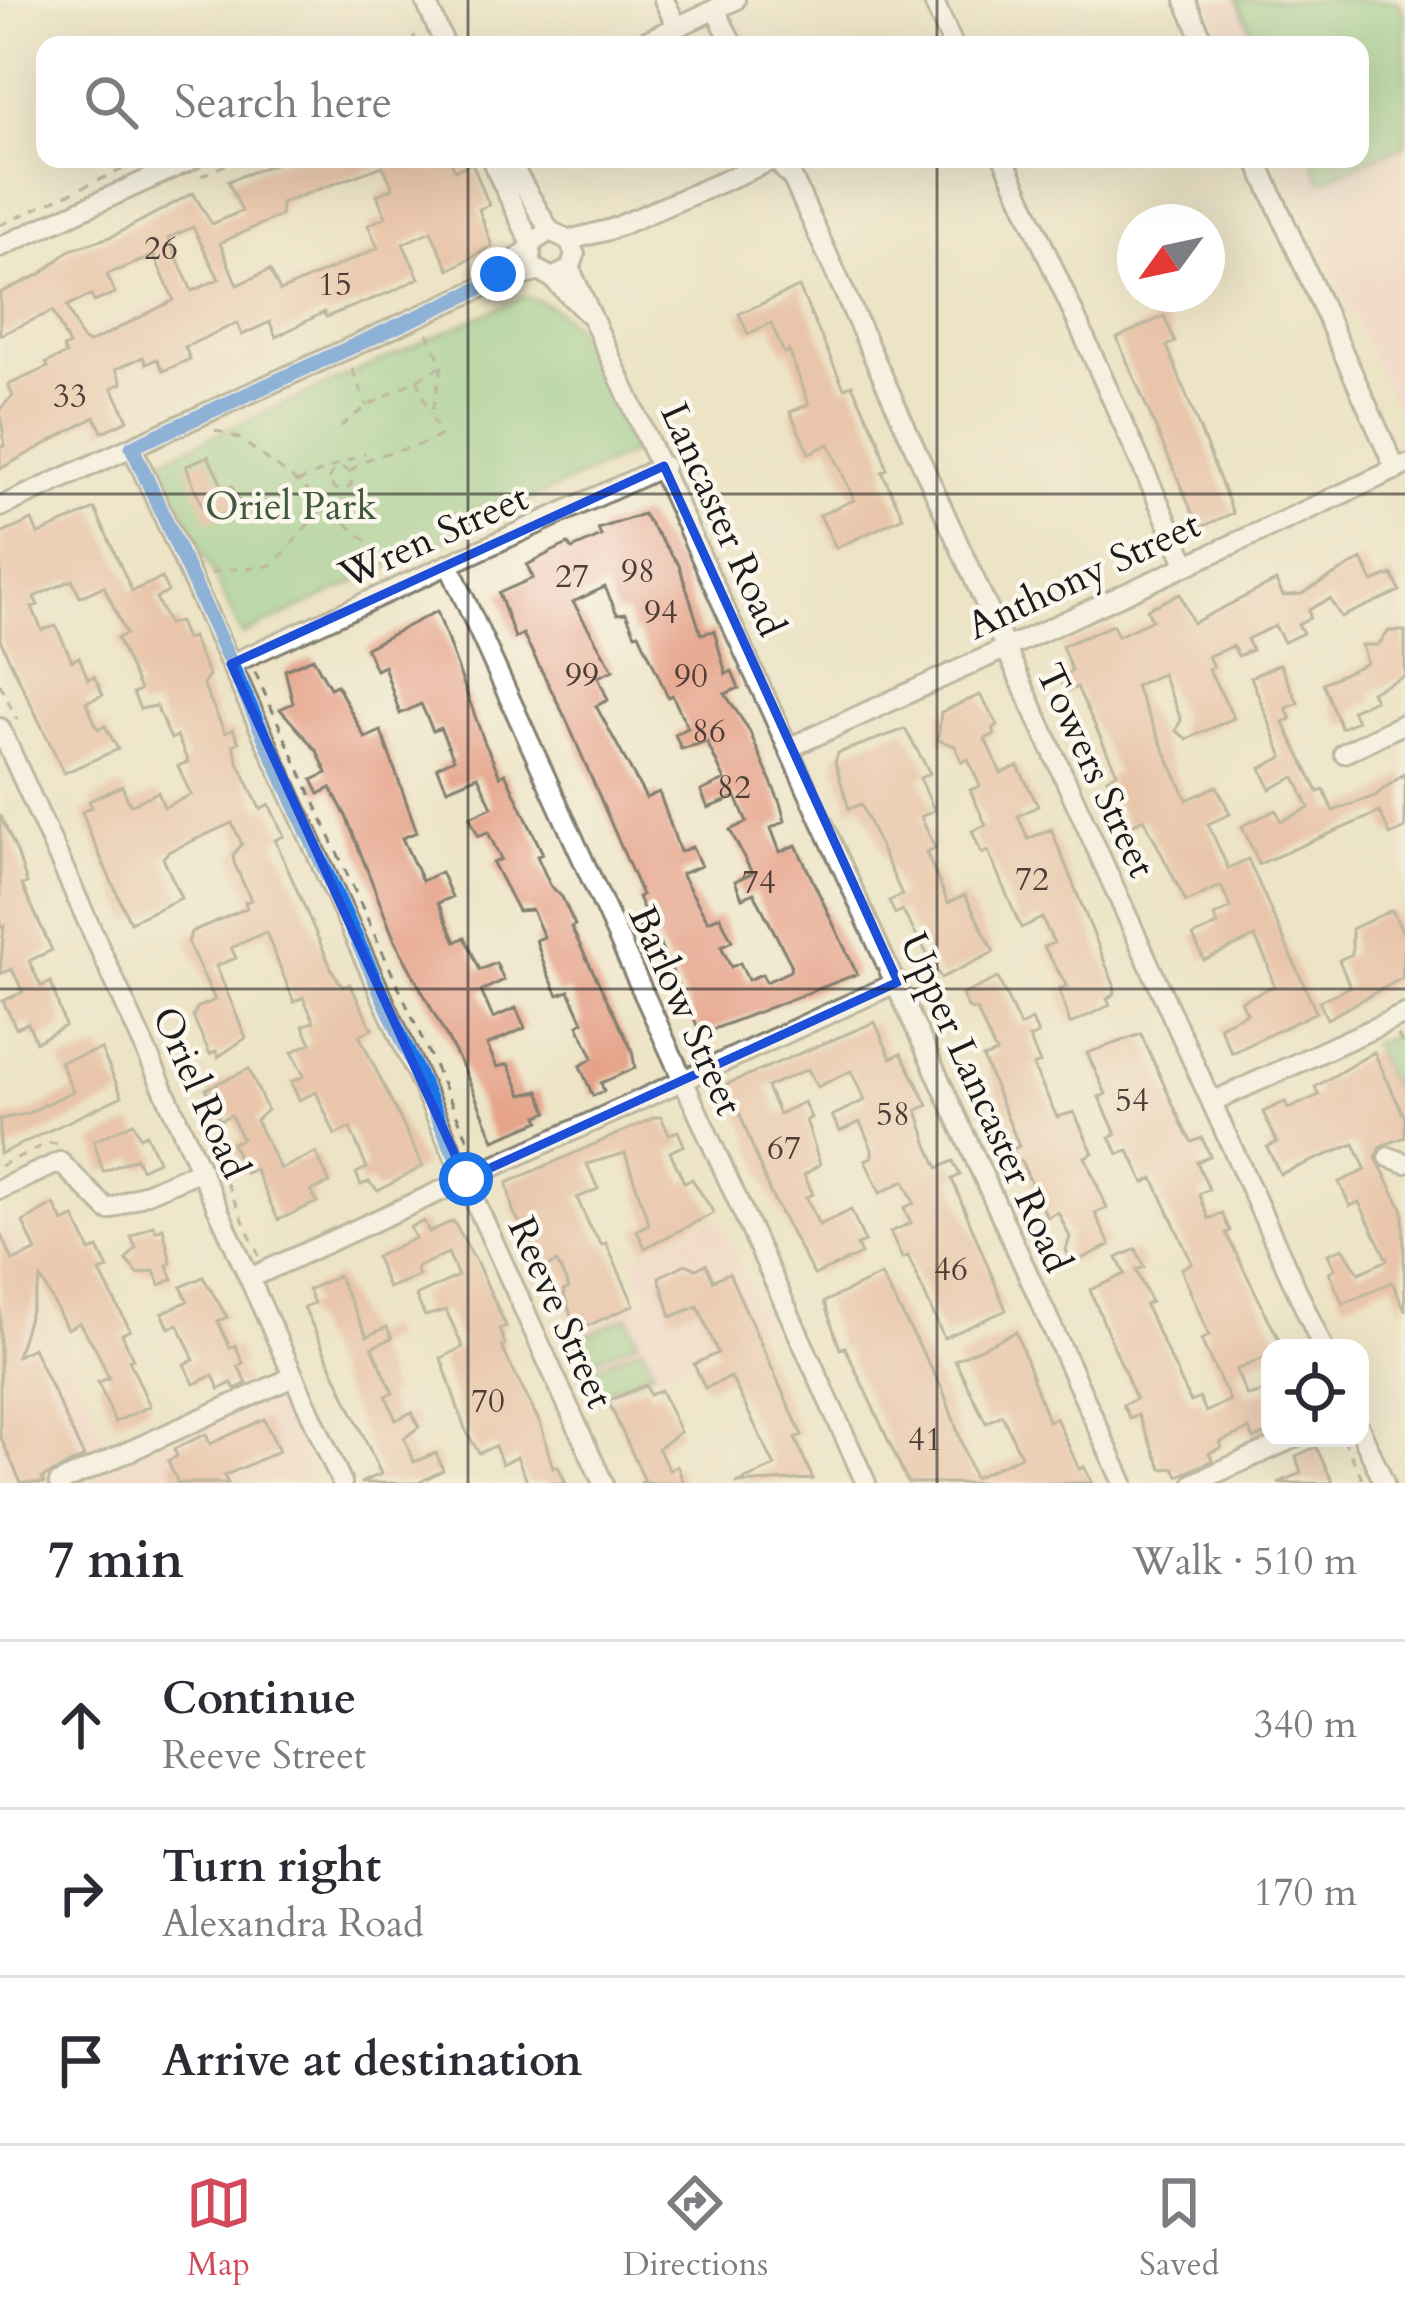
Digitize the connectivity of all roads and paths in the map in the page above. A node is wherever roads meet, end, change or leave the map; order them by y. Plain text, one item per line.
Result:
1 (424, 0) edge
2 (664, 0) edge
3 (734, 0) edge
4 (933, 0) edge
5 (1185, 0) edge
6 (716, 9) junction
7 (677, 27) junction
8 (440, 36) edge
9 (658, 36) edge
10 (729, 36) edge
11 (949, 36) edge
12 (1201, 36) edge
13 (125, 168) edge
14 (173, 168) edge
15 (495, 168) edge
16 (513, 168) edge
17 (754, 168) edge
18 (783, 168) edge
19 (1008, 168) edge
20 (1260, 168) edge
21 (0, 225) edge
22 (0, 247) edge
23 (530, 247) junction
24 (559, 258) junction
25 (483, 287) junction
26 (427, 331) dead end
27 (442, 366) junction
28 (352, 369) dead end
29 (417, 380) junction
30 (368, 406) junction
31 (430, 416) junction
32 (213, 427) dead end
33 (341, 427) dead end
34 (132, 447) junction
35 (367, 453) dead end
36 (664, 466) junction
37 (1400, 467) edge
38 (350, 472) junction
39 (297, 482) junction
40 (333, 486) junction
41 (318, 502) junction
42 (0, 507) edge
43 (323, 507) junction
44 (1186, 562) junction
45 (449, 565) junction
46 (403, 573) dead end
47 (211, 574) dead end
48 (1006, 646) junction
49 (231, 664) junction
50 (254, 670) dead end
51 (1405, 723) edge
52 (0, 728) edge
53 (791, 747) junction
54 (1344, 753) dead end
55 (898, 982) junction
56 (1405, 1014) edge
57 (1397, 1033) dead end
58 (1405, 1050) edge
59 (682, 1081) junction
60 (1212, 1102) junction
61 (201, 1170) junction
62 (472, 1171) junction
63 (0, 1189) edge
64 (250, 1278) junction
65 (1319, 1339) edge
66 (293, 1377) junction
67 (1274, 1447) edge
68 (1347, 1447) edge
69 (1368, 1447) edge
70 (59, 1483) edge
71 (342, 1483) edge
72 (603, 1483) edge
73 (866, 1483) edge
74 (1124, 1483) edge
75 (1194, 1483) edge
76 (1364, 1483) edge
77 (1384, 1483) edge

1 - 8 street
2 - 7 street
3 - 6 street
4 - 11 street
5 - 12 street
6 - 7 street
6 - 10 street
7 - 9 street
13 - 21 path
14 - 22 street
15 - 23 street
16 - 24 street, Lancaster Road
17 - 24 street
18 - 48 street, Towers Street
19 - 44 street
20 - 37 street
23 - 24 street
23 - 24 street
23 - 25 street
24 - 25 street
24 - 36 street, Lancaster Road
25 - 34 street
26 - 27 path
27 - 29 path
27 - 31 path
28 - 30 path
29 - 30 path
29 - 31 path
30 - 33 path
31 - 38 path
32 - 39 path
34 - 42 street
34 - 49 street, Reeve Street
35 - 39 path
36 - 45 street, Wren Street
36 - 53 street, Lancaster Road
37 - 44 street, Anthony Street
38 - 40 path
38 - 40 path
39 - 41 path
40 - 41 path
41 - 43 path
43 - 46 path
43 - 47 path
44 - 48 street, Anthony Street
45 - 49 street, Wren Street
45 - 59 street, Barlow Street
48 - 53 street, Anthony Street
48 - 60 street, Towers Street
49 - 62 street, Reeve Street
50 - 62 path
51 - 54 street
52 - 61 street, Oriel Road
53 - 55 street, Upper Lancaster Road
55 - 59 street
55 - 74 street, Upper Lancaster Road
56 - 60 street
57 - 58 path
59 - 62 street
59 - 73 street, Barlow Street
60 - 65 street, Towers Street
61 - 63 street
61 - 64 street, Oriel Road
62 - 64 street
62 - 72 street, Reeve Street
64 - 66 street, Oriel Road
66 - 70 street
66 - 71 street, Oriel Road
67 - 75 street
68 - 76 path
69 - 77 street

